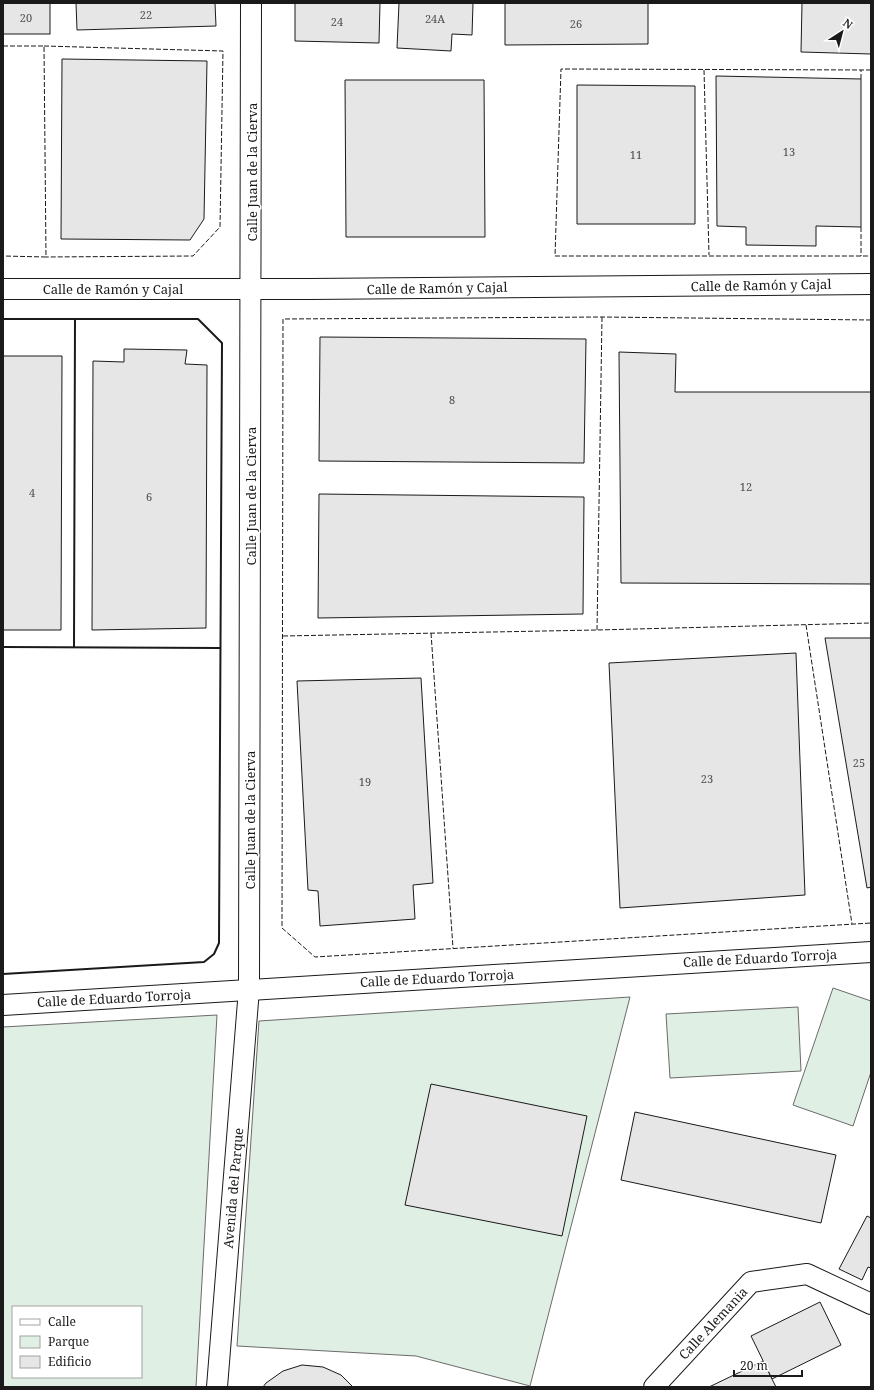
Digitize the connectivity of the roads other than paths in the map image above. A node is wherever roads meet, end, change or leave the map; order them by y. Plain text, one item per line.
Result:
1 (251, 3) edge
2 (871, 284) edge
3 (3, 289) edge
4 (252, 289) junction
5 (871, 952) edge
6 (249, 989) junction
7 (3, 1004) edge
8 (871, 1304) edge
9 (217, 1387) edge
10 (654, 1387) edge

1 - 4 street, Calle Juan de la Cierva
2 - 4 street, Calle de Ramón y Cajal
3 - 4 street, Calle de Ramón y Cajal
4 - 6 street, Calle Juan de la Cierva
5 - 6 street, Calle de Eduardo Torroja
6 - 7 street, Calle de Eduardo Torroja
6 - 9 street, Avenida del Parque
8 - 10 street, Calle Alemania

